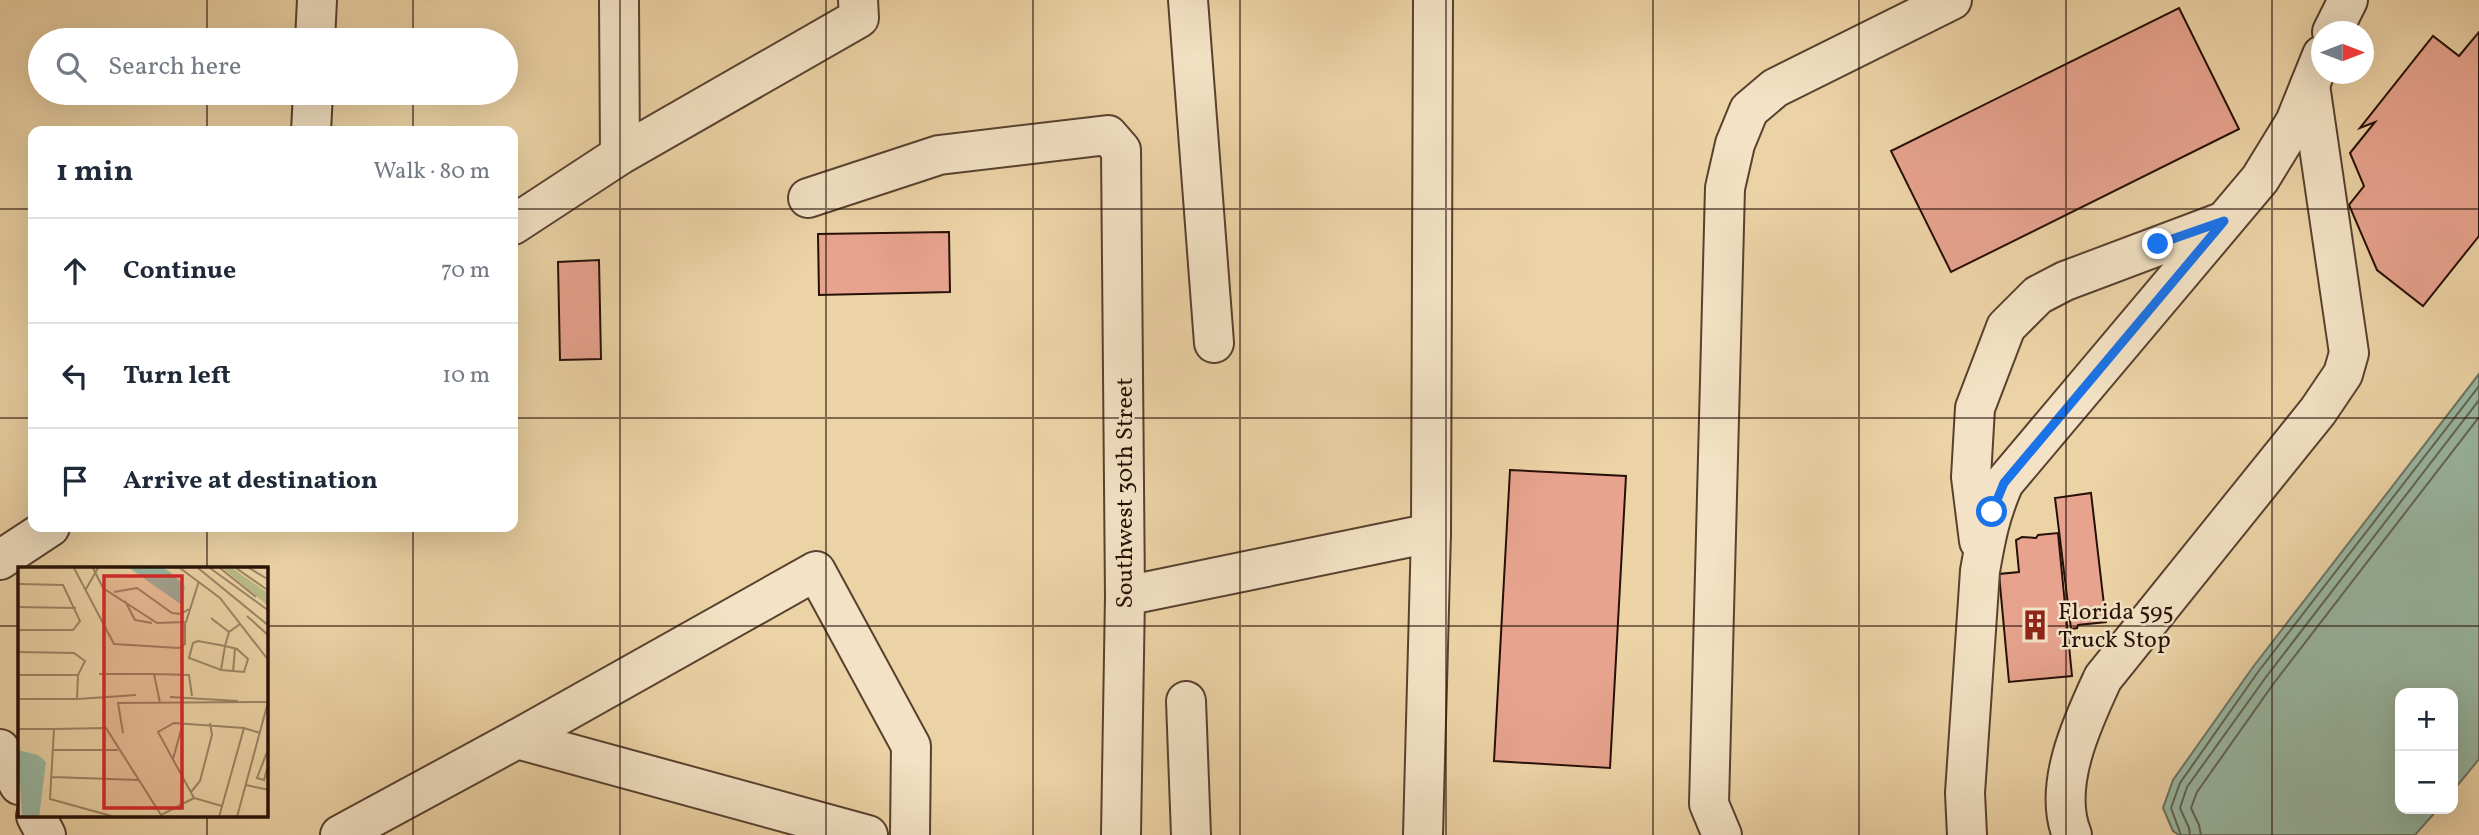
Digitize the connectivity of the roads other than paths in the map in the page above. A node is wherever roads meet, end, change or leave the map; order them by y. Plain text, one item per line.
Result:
1 (317, 0) edge
2 (619, 0) edge
3 (858, 0) edge
4 (1188, 0) edge
5 (1433, 0) edge
6 (1952, 0) edge
7 (2348, 0) edge
8 (2338, 21) edge
9 (316, 28) edge
10 (2311, 82) edge
11 (2318, 84) edge
12 (312, 105) edge
13 (311, 126) edge
14 (620, 155) junction
15 (808, 198) dead end
16 (2224, 221) junction
17 (518, 222) edge
18 (1214, 343) dead end
19 (42, 532) edge
20 (1431, 533) junction
21 (0, 559) edge
22 (1982, 561) junction
23 (1125, 596) junction
24 (1186, 701) dead end
25 (517, 739) junction
26 (0, 749) edge
27 (18, 783) edge
28 (37, 818) edge
29 (46, 835) edge
30 (340, 835) edge
31 (868, 835) edge
32 (910, 835) edge
33 (1121, 835) edge
34 (1191, 835) edge
35 (1423, 835) edge
36 (1722, 835) edge
37 (1967, 835) edge
38 (2072, 835) edge

1 - 9 street
2 - 14 street
3 - 14 street
4 - 18 street
5 - 20 street
6 - 36 street
7 - 8 street
10 - 16 street
11 - 38 street
12 - 13 street
14 - 17 street
15 - 23 street, Southwest 30th Street
16 - 22 street
16 - 22 street
19 - 21 street
20 - 23 street
20 - 35 street
22 - 37 street
23 - 33 street, Southwest 30th Street
24 - 34 street
25 - 30 street
25 - 31 street
25 - 32 street
26 - 27 street
28 - 29 street

